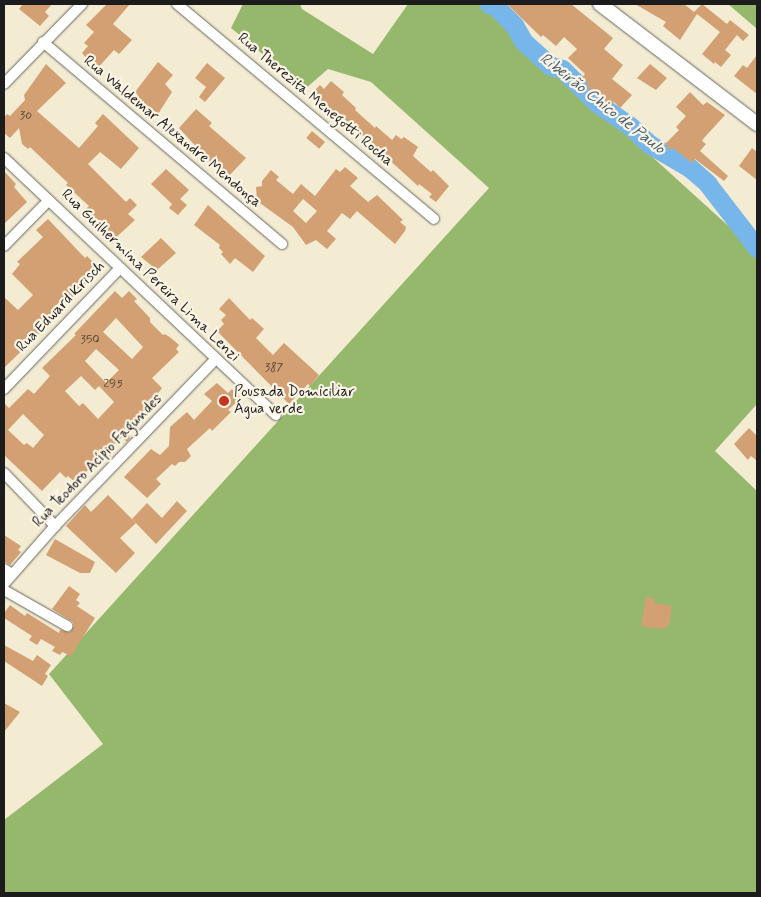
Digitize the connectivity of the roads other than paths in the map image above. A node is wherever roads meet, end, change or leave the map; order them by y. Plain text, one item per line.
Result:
1 (82, 4) edge
2 (177, 4) edge
3 (600, 4) edge
4 (43, 42) junction
5 (4, 84) edge
6 (757, 124) edge
7 (4, 158) edge
8 (49, 200) junction
9 (434, 219) dead end
10 (282, 244) dead end
11 (4, 246) edge
12 (120, 269) junction
13 (216, 360) junction
14 (4, 389) edge
15 (276, 415) dead end
16 (4, 473) edge
17 (55, 526) junction
18 (8, 572) edge
19 (4, 584) edge
20 (4, 590) edge
21 (67, 626) dead end

1 - 4 street
2 - 9 street, Rua Therezita Menegotti Rocha
3 - 6 main road
4 - 5 street
4 - 10 street, Rua Waldemar Alexandre Mendonça
7 - 8 street, Rua Guilhermina Pereira Lima Lenzi
8 - 11 street
8 - 12 street, Rua Guilhermina Pereira Lima Lenzi
12 - 13 street, Rua Guilhermina Pereira Lima Lenzi
12 - 14 street, Rua Edward Krisch
13 - 15 street, Rua Guilhermina Pereira Lima Lenzi
13 - 17 street, Rua Teodoro Acípio Fagundes
16 - 17 street
17 - 18 street, Rua Teodoro Acípio Fagundes
18 - 19 street, Rua Teodoro Acípio Fagundes
20 - 21 street

